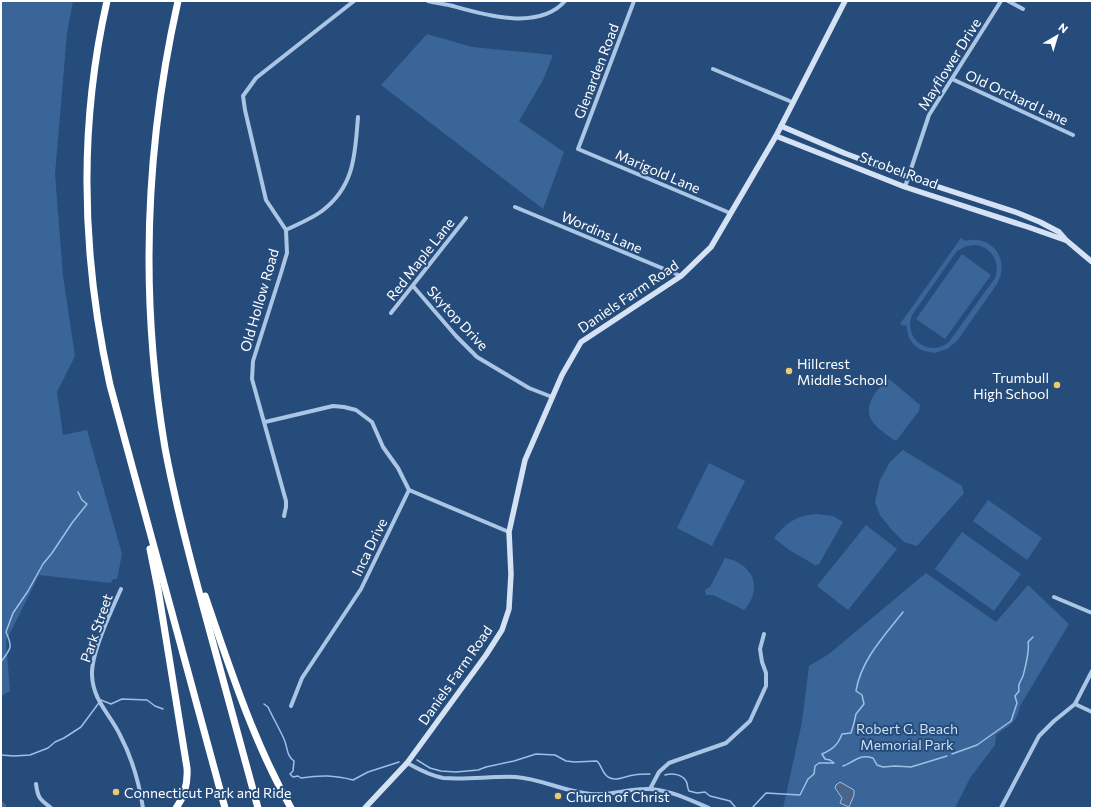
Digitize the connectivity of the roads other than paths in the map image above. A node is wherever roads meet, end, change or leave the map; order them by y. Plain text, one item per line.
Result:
1 (108, 1) edge
2 (178, 1) edge
3 (354, 1) edge
4 (428, 1) edge
5 (565, 1) edge
6 (634, 1) edge
7 (1001, 1) edge
8 (1008, 1) edge
9 (842, 2) edge
10 (1022, 9) dead end
11 (713, 69) dead end
12 (952, 79) junction
13 (792, 102) junction
14 (358, 117) dead end
15 (781, 126) junction
16 (1073, 135) dead end
17 (776, 136) junction
18 (578, 149) joint
19 (908, 177) junction
20 (905, 187) junction
21 (515, 207) dead end
22 (730, 213) junction
23 (1018, 213) junction
24 (466, 218) dead end
25 (1015, 222) junction
26 (286, 230) junction
27 (1066, 240) junction
28 (1092, 262) edge
29 (681, 276) junction
30 (413, 286) junction
31 (391, 313) dead end
32 (552, 397) junction
33 (265, 422) junction
34 (138, 487) junction
35 (409, 490) junction
36 (284, 516) dead end
37 (509, 532) junction
38 (184, 536) junction
39 (121, 589) dead end
40 (1054, 597) dead end
41 (1092, 613) edge
42 (764, 634) dead end
43 (1092, 672) edge
44 (1075, 704) junction
45 (291, 706) dead end
46 (1092, 712) edge
47 (407, 763) junction
48 (36, 784) dead end
49 (650, 789) junction
50 (51, 808) edge
51 (143, 808) edge
52 (176, 808) edge
53 (225, 808) edge
54 (258, 808) edge
55 (291, 808) edge
56 (366, 808) edge
57 (709, 808) edge
58 (1001, 808) edge

1 - 34 highway
2 - 38 highway
3 - 26 street
4 - 5 street
6 - 18 street, Glenarden Road
7 - 12 street, Mayflower Drive
8 - 10 street
9 - 13 main road, Daniels Farm Road
11 - 13 street
12 - 16 street, Old Orchard Lane
12 - 19 street, Mayflower Drive
13 - 15 main road, Daniels Farm Road
14 - 26 street
15 - 17 main road, Daniels Farm Road
15 - 19 main road, Strobel Road
17 - 20 main road, Strobel Road
17 - 22 main road, Daniels Farm Road
18 - 22 street, Marigold Lane
19 - 20 street, Mayflower Drive
19 - 23 main road, Strobel Road
20 - 25 main road, Strobel Road
21 - 29 street, Wordins Lane
22 - 29 main road, Daniels Farm Road
23 - 25 main road
23 - 27 main road, Strobel Road
24 - 30 street, Red Maple Lane
25 - 27 main road, Strobel Road
26 - 33 street, Old Hollow Road
27 - 28 main road, Strobel Road
29 - 32 main road, Daniels Farm Road
30 - 31 street, Red Maple Lane
30 - 32 street, Skytop Drive
32 - 37 main road, Daniels Farm Road
33 - 35 street
33 - 36 street, Old Hollow Road
34 - 52 highway
34 - 53 highway
35 - 37 street
35 - 45 street, Inca Drive
37 - 47 main road, Daniels Farm Road
38 - 54 highway
38 - 55 highway
39 - 51 street, Park Street
40 - 41 street
42 - 49 street
43 - 44 street
44 - 46 street
44 - 58 street
47 - 49 street
47 - 56 main road, Daniels Farm Road
48 - 50 street
49 - 57 street

